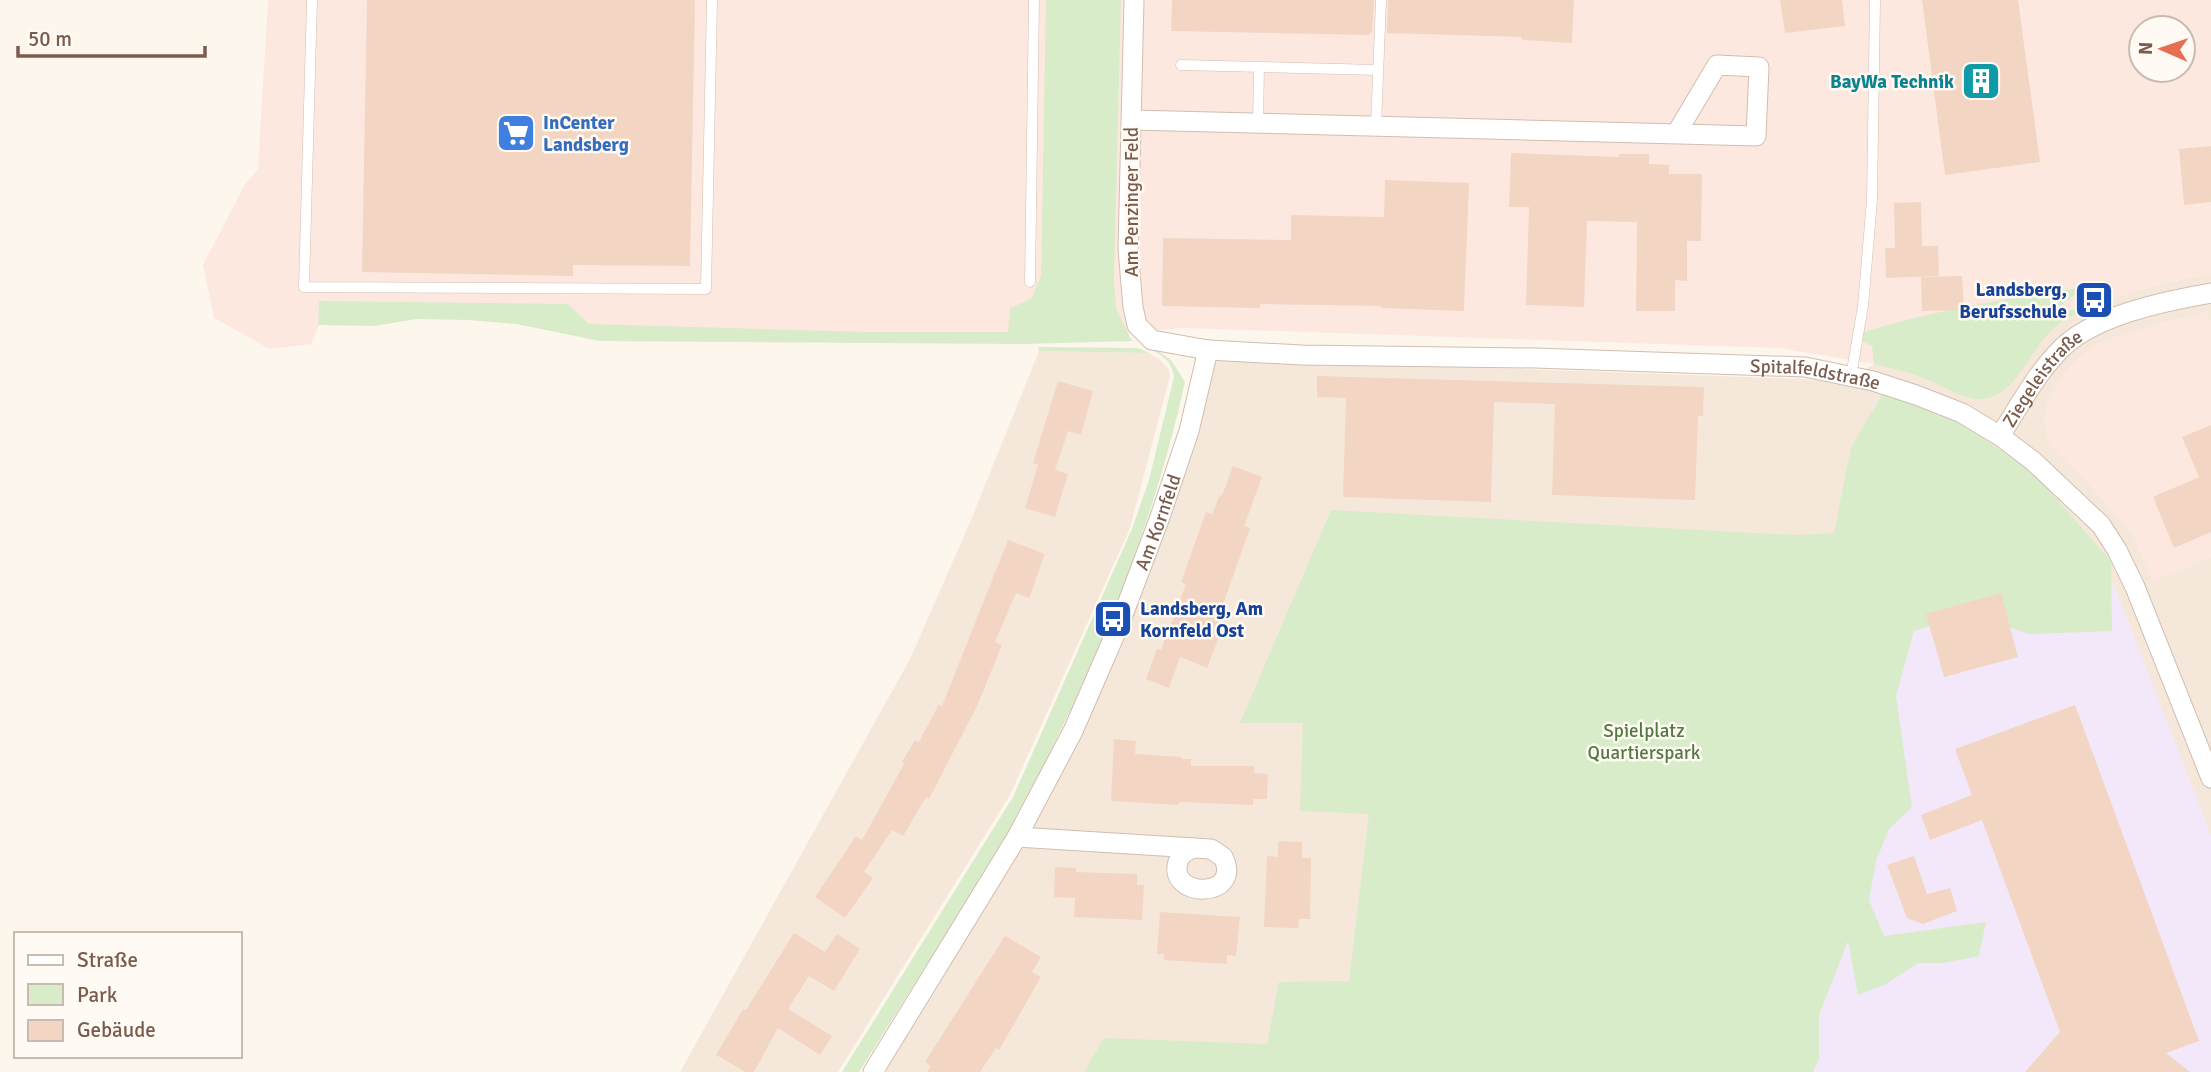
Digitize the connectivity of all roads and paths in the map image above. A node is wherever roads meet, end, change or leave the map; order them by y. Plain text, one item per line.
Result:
1 (312, 0) edge
2 (712, 0) edge
3 (1034, 0) edge
4 (1134, 0) edge
5 (1381, 0) edge
6 (1875, 0) edge
7 (1181, 65) dead end
8 (1259, 67) junction
9 (1378, 71) junction
10 (1132, 120) junction
11 (1258, 123) junction
12 (1376, 126) junction
13 (1675, 134) junction
14 (1030, 282) dead end
15 (2211, 293) edge
16 (1208, 350) junction
17 (1851, 376) junction
18 (2000, 436) junction
19 (2211, 778) edge
20 (1017, 837) junction
21 (1194, 848) dead end
22 (873, 1072) edge

1 - 2 lane
3 - 14 lane
4 - 10 street, Am Penzinger Feld
5 - 9 lane
6 - 17 lane
7 - 8 lane
8 - 9 lane
8 - 11 lane
9 - 12 lane
10 - 11 street
10 - 16 street, Am Penzinger Feld
11 - 12 street
12 - 13 street
13 - 13 street
15 - 18 street, Ziegeleistraße
16 - 17 street, Spitalfeldstraße
16 - 20 street, Am Kornfeld
17 - 18 street, Spitalfeldstraße
18 - 19 street, Spitalfeldstraße
20 - 21 street
20 - 22 street, Am Kornfeld

